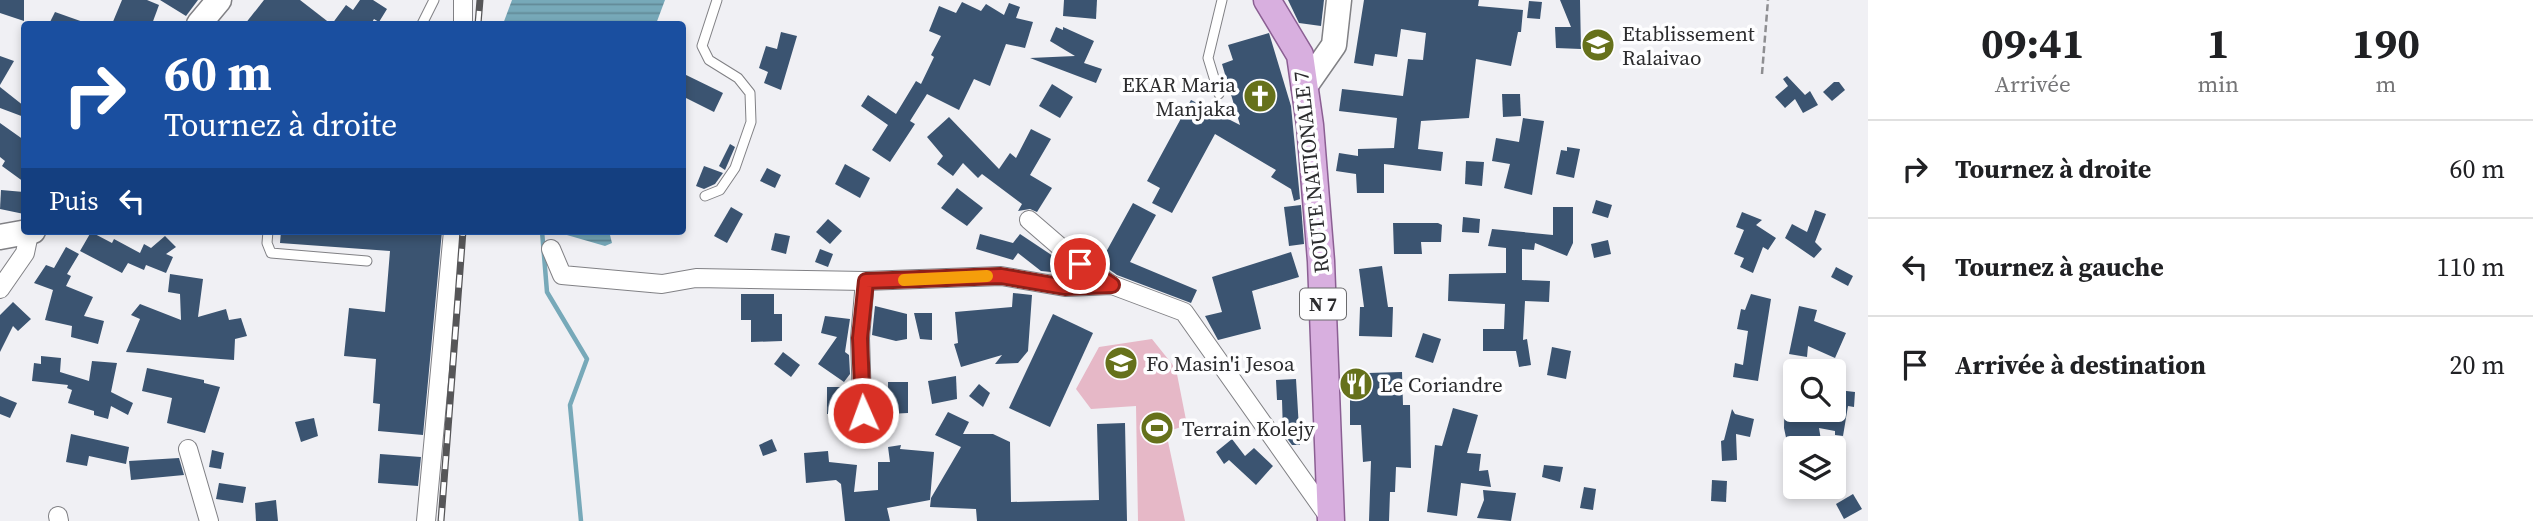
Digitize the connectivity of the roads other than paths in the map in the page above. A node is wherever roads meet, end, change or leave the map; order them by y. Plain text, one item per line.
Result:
1 (219, 0) edge
2 (434, 0) edge
3 (463, 0) edge
4 (717, 0) edge
5 (1222, 0) edge
6 (1267, 0) edge
7 (1339, 0) edge
8 (202, 21) edge
9 (424, 21) edge
10 (463, 21) edge
11 (1304, 88) junction
12 (1219, 94) dead end
13 (705, 196) dead end
14 (1029, 220) dead end
15 (21, 234) edge
16 (30, 235) edge
17 (268, 235) edge
18 (453, 235) edge
19 (0, 237) edge
20 (551, 249) dead end
21 (367, 261) dead end
22 (866, 281) junction
23 (1112, 285) junction
24 (0, 289) edge
25 (863, 434) dead end
26 (188, 449) dead end
27 (209, 521) edge
28 (426, 521) edge
29 (1320, 521) edge
30 (1331, 521) edge

1 - 8 street
2 - 9 lane
3 - 10 street
4 - 13 lane
5 - 12 lane
6 - 11 main road, ROUTE NATIONALE 7 / N 7
7 - 11 street
11 - 30 main road, ROUTE NATIONALE 7 / N 7
14 - 23 street
15 - 19 street
16 - 24 street
17 - 21 lane
18 - 28 street
20 - 22 street
22 - 23 street
22 - 25 street
23 - 30 street
26 - 27 street
29 - 30 street

